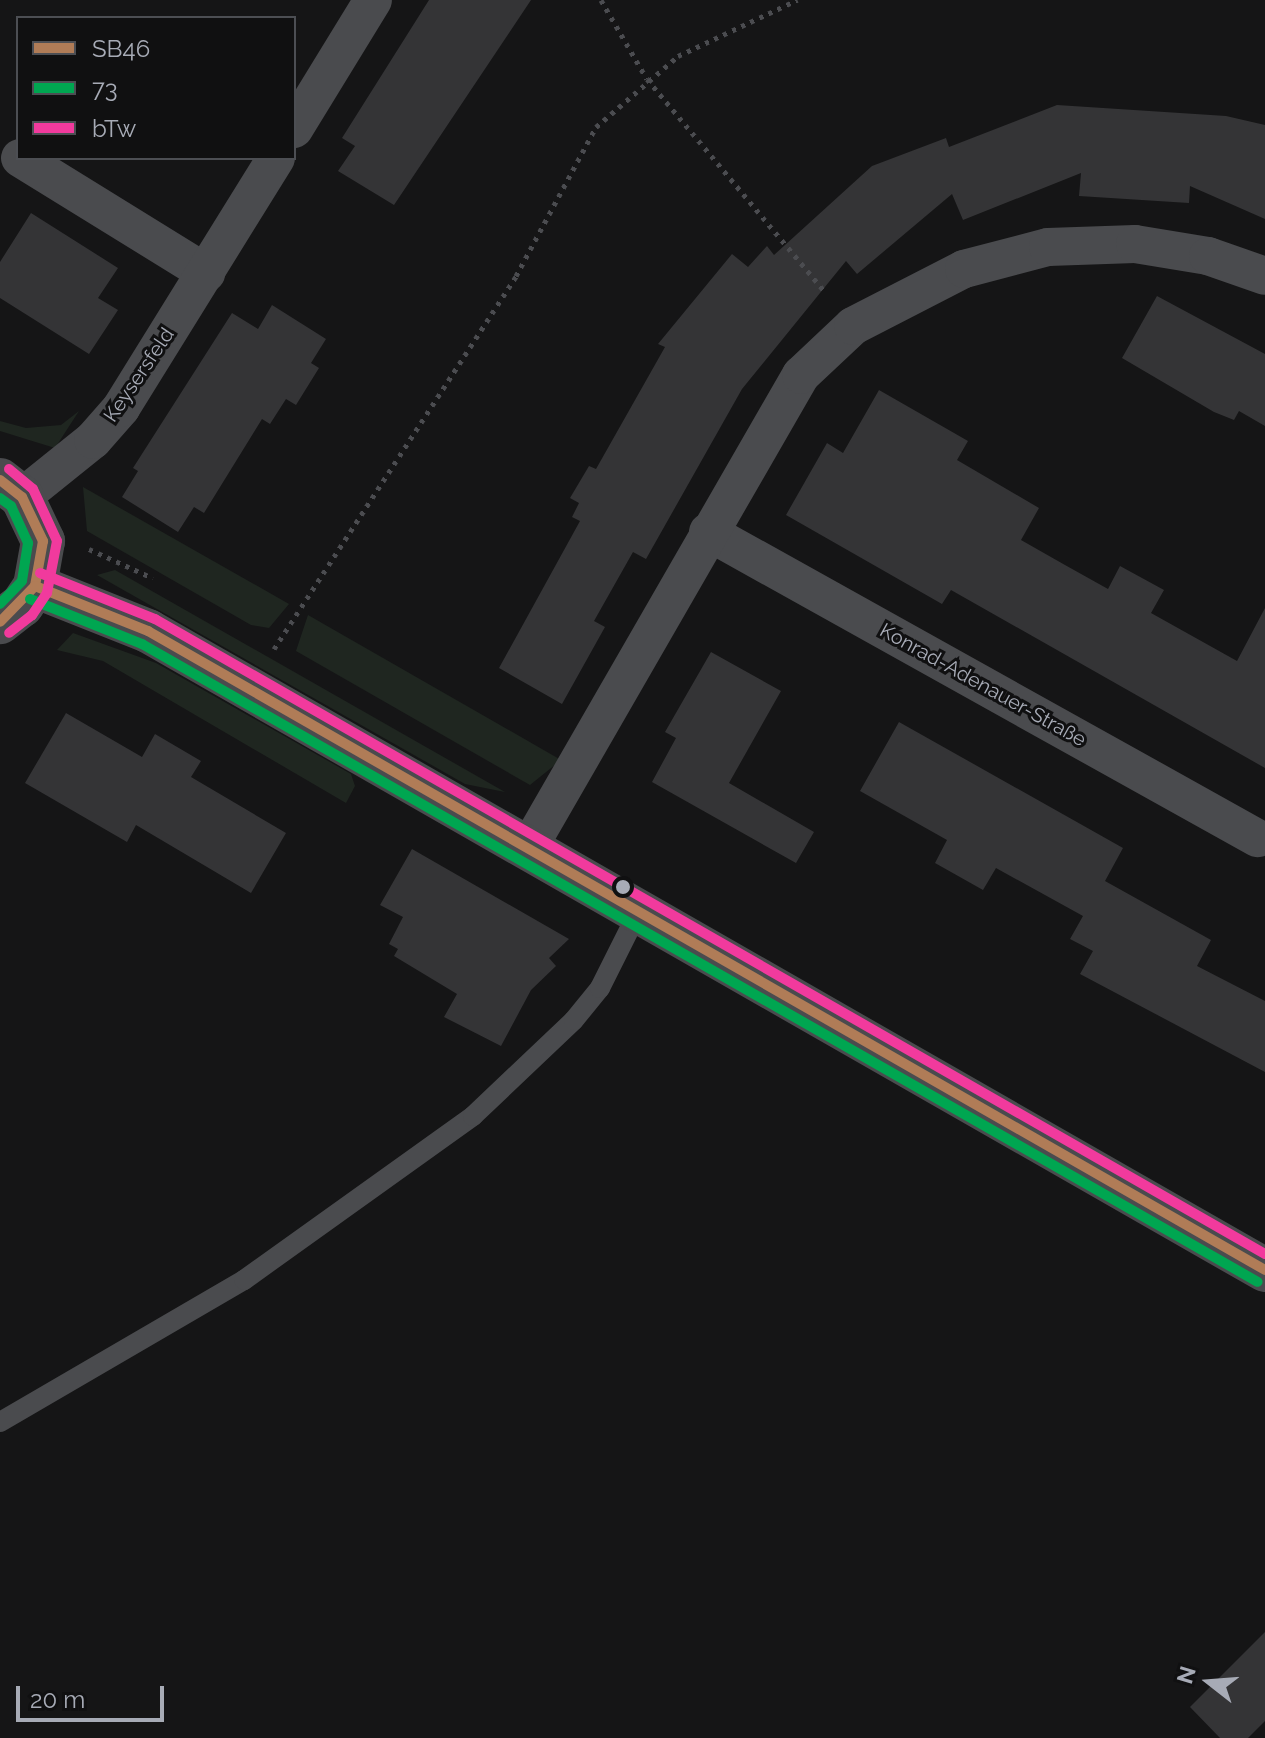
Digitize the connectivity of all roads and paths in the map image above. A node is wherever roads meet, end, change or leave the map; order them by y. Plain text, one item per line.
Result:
1 (373, 0) edge
2 (601, 0) edge
3 (797, 0) edge
4 (647, 79) junction
5 (296, 126) edge
6 (24, 160) edge
7 (275, 160) edge
8 (206, 273) junction
9 (1265, 276) edge
10 (853, 326) junction
11 (11, 488) edge
12 (708, 532) junction
13 (35, 586) junction
14 (0, 622) edge
15 (274, 649) dead end
16 (1257, 838) dead end
17 (529, 847) junction
18 (639, 910) junction
19 (1265, 1270) edge
20 (0, 1422) edge

1 - 5 street
2 - 4 path
3 - 4 path
4 - 10 path
4 - 15 path
6 - 8 street
7 - 8 street, Keysersfeld
8 - 11 street, Keysersfeld
9 - 10 street
10 - 12 street
11 - 13 street
12 - 16 street, Konrad-Adenauer-Straße
12 - 17 street
13 - 14 street
13 - 17 street
17 - 18 street
18 - 19 street
18 - 20 lane

